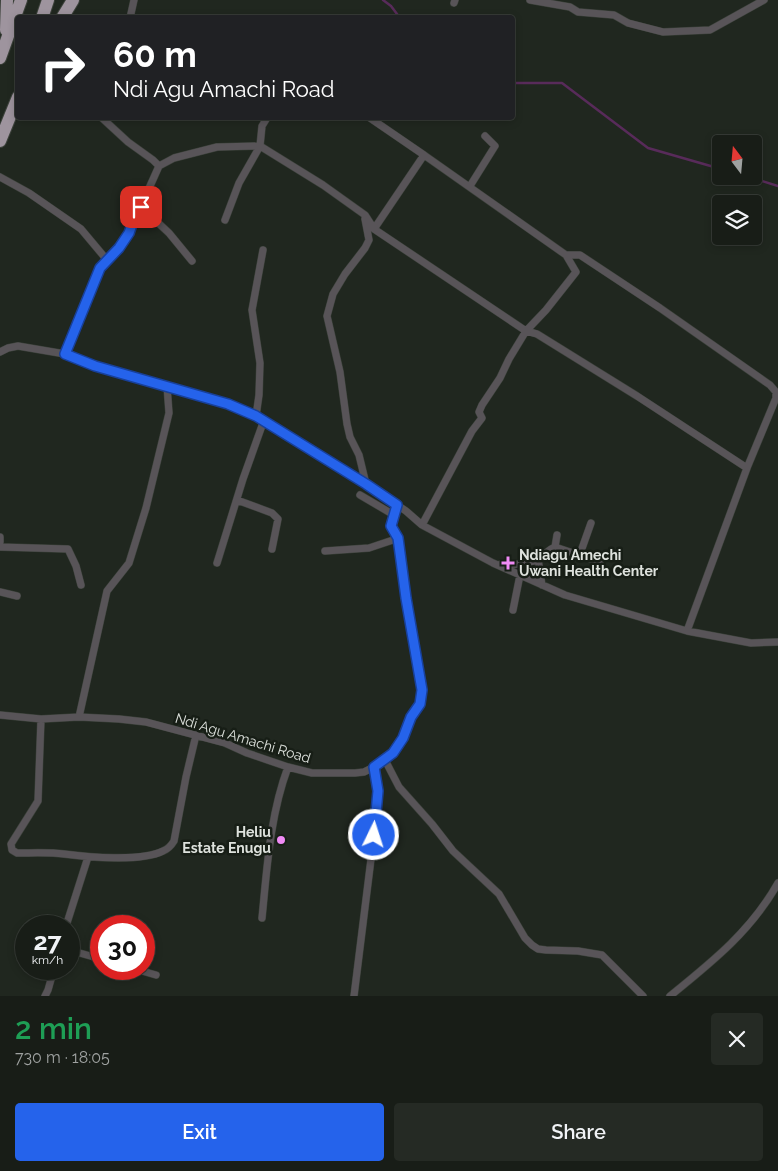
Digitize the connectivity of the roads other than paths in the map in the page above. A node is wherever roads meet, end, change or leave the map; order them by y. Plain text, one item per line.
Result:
1 (6, 0) edge
2 (21, 0) edge
3 (48, 0) edge
4 (73, 0) edge
5 (134, 0) edge
6 (530, 0) edge
7 (764, 0) edge
8 (15, 15) edge
9 (43, 15) edge
10 (64, 15) edge
11 (131, 15) edge
12 (15, 16) edge
13 (6, 39) junction
14 (0, 58) edge
15 (15, 104) edge
16 (104, 120) edge
17 (266, 120) edge
18 (373, 120) edge
19 (485, 136) dead end
20 (0, 141) edge
21 (260, 146) junction
22 (424, 155) junction
23 (158, 166) junction
24 (0, 177) edge
25 (470, 186) junction
26 (141, 207) junction
27 (365, 215) junction
28 (225, 220) dead end
29 (374, 229) junction
30 (263, 250) dead end
31 (566, 254) junction
32 (107, 260) junction
33 (192, 261) dead end
34 (526, 331) junction
35 (0, 352) edge
36 (65, 354) junction
37 (167, 386) junction
38 (256, 416) junction
39 (264, 420) junction
40 (747, 468) junction
41 (366, 484) junction
42 (360, 495) dead end
43 (237, 500) junction
44 (397, 505) junction
45 (394, 515) junction
46 (591, 523) dead end
47 (422, 525) junction
48 (557, 535) dead end
49 (0, 537) edge
50 (398, 538) junction
51 (0, 542) edge
52 (555, 546) junction
53 (0, 547) edge
54 (272, 549) dead end
55 (325, 551) dead end
56 (580, 554) junction
57 (538, 559) junction
58 (600, 562) dead end
59 (217, 563) dead end
60 (493, 563) junction
61 (520, 575) junction
62 (81, 586) dead end
63 (542, 586) junction
64 (0, 592) edge
65 (17, 596) dead end
66 (513, 610) dead end
67 (687, 632) junction
68 (778, 642) edge
69 (0, 715) edge
70 (79, 717) junction
71 (41, 719) junction
72 (196, 735) junction
73 (385, 760) junction
74 (288, 767) junction
75 (374, 767) junction
76 (88, 857) junction
77 (778, 882) edge
78 (70, 915) edge
79 (262, 918) dead end
80 (51, 980) edge
81 (45, 996) edge
82 (354, 996) edge
83 (643, 996) edge
84 (670, 996) edge

1 - 13 highway
2 - 8 highway
3 - 9 highway
4 - 10 highway
5 - 11 street
6 - 7 street
12 - 13 highway
13 - 14 highway
15 - 20 highway
16 - 23 street
17 - 21 street
18 - 22 street
19 - 25 street
21 - 23 street
21 - 27 street
21 - 28 street
22 - 25 street
22 - 29 street
23 - 26 street
24 - 32 street
25 - 31 street
26 - 32 street
26 - 33 street
27 - 29 street
27 - 41 street
29 - 34 street
30 - 38 street
31 - 34 street
31 - 40 street
32 - 36 street
34 - 40 street
34 - 47 street
35 - 36 street
36 - 37 street
37 - 38 street
37 - 70 street
38 - 39 street
39 - 41 street
39 - 43 street
40 - 67 street
41 - 44 street
42 - 45 street
43 - 54 street
43 - 59 street
44 - 45 street, Ndi Agu Amachi Road
44 - 47 street
45 - 50 street, Ndi Agu Amachi Road
46 - 56 street
47 - 60 street
48 - 52 street
49 - 51 street
50 - 55 street
50 - 73 street, Ndi Agu Amachi Road
52 - 56 street
52 - 57 street
53 - 62 street
56 - 58 street
57 - 60 street
57 - 63 street
60 - 61 street
61 - 63 street
61 - 66 street
63 - 67 street
64 - 65 street
67 - 68 street
69 - 71 street, Ndi Agu Amachi Road
70 - 71 street, Ndi Agu Amachi Road
70 - 72 street, Ndi Agu Amachi Road
71 - 76 street
72 - 74 street, Ndi Agu Amachi Road
72 - 76 street
73 - 75 street, Ndi Agu Amachi Road
73 - 83 street
74 - 75 street, Ndi Agu Amachi Road
74 - 79 street
75 - 82 street
76 - 78 street
77 - 84 street
80 - 81 street

